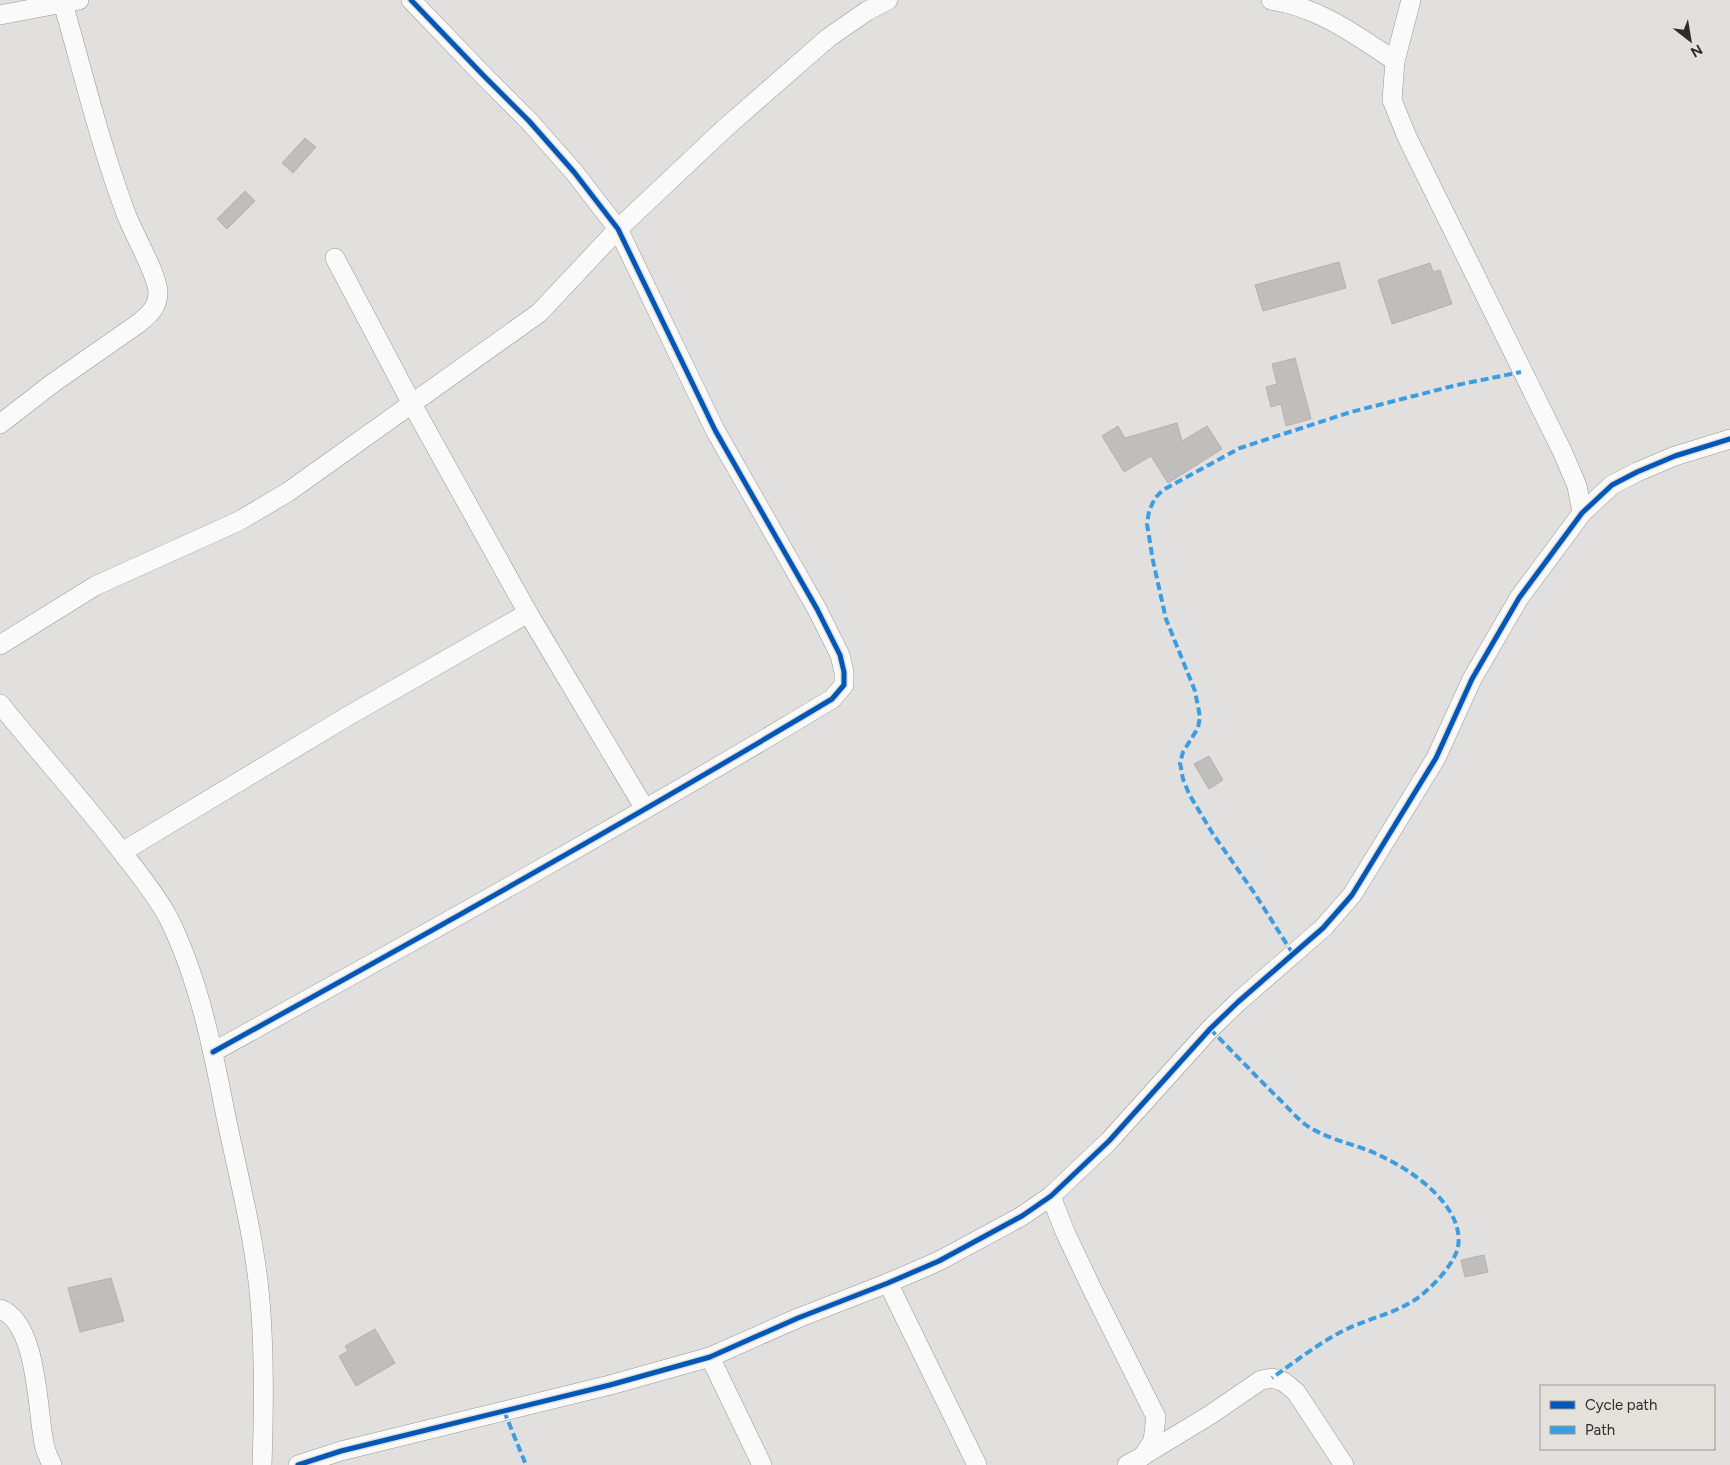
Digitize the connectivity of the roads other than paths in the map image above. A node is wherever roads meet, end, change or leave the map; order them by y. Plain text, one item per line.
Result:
1 (411, 0) edge
2 (888, 0) edge
3 (1270, 0) edge
4 (1411, 0) edge
5 (72, 2) edge
6 (0, 15) edge
7 (1395, 61) junction
8 (618, 229) junction
9 (335, 258) dead end
10 (412, 404) junction
11 (0, 424) edge
12 (1730, 439) edge
13 (1582, 513) junction
14 (528, 614) junction
15 (0, 645) edge
16 (0, 704) edge
17 (645, 809) junction
18 (122, 852) junction
19 (213, 1052) junction
20 (1051, 1196) junction
21 (888, 1283) junction
22 (0, 1309) edge
23 (710, 1357) junction
24 (1135, 1460) edge
25 (52, 1465) edge
26 (262, 1465) edge
27 (298, 1465) edge
28 (762, 1465) edge
29 (977, 1465) edge
30 (1344, 1465) edge

1 - 8 street
2 - 8 street
3 - 7 street
4 - 7 street
5 - 6 street
5 - 11 street
7 - 13 street
8 - 10 street
8 - 17 street
9 - 10 street
10 - 14 street
10 - 15 street
12 - 13 street
13 - 20 street
14 - 17 street
14 - 18 street
16 - 18 street
17 - 19 street
18 - 19 street
19 - 26 street
20 - 21 street
20 - 24 street
21 - 23 street
21 - 29 street
22 - 25 street
23 - 27 street
23 - 28 street
24 - 30 street

